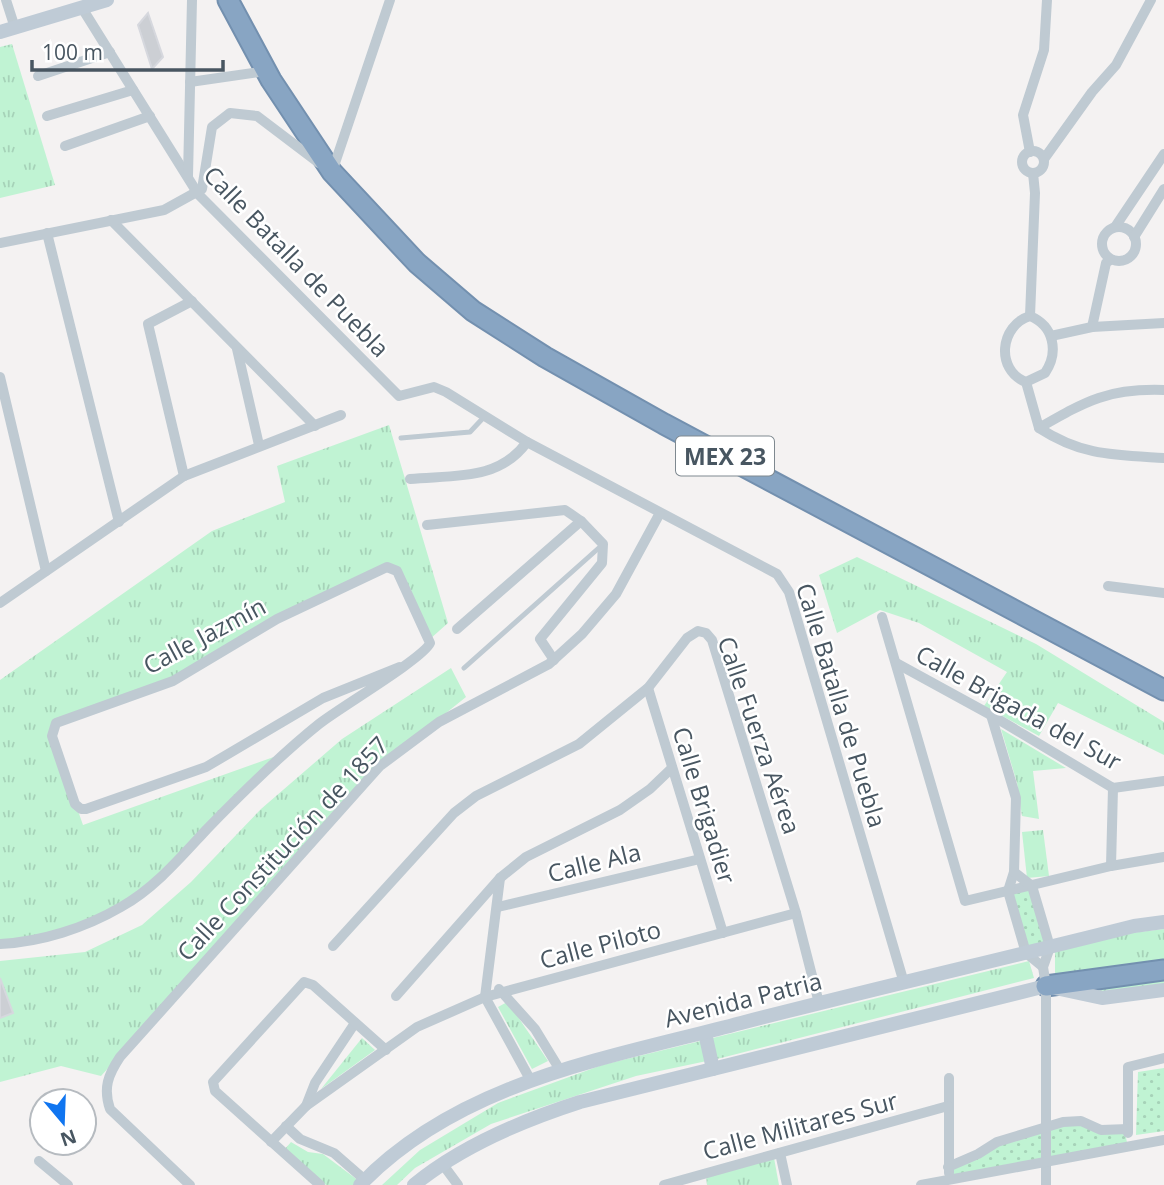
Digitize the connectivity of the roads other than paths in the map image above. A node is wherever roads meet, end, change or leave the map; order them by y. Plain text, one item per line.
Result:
1 (6, 0) edge
2 (107, 0) edge
3 (191, 0) edge
4 (228, 0) edge
5 (390, 0) edge
6 (1046, 0) edge
7 (1150, 0) edge
8 (82, 8) junction
9 (15, 28) junction
10 (0, 32) edge
11 (110, 52) junction
12 (266, 71) junction
13 (38, 76) dead end
14 (190, 82) junction
15 (133, 90) junction
16 (47, 116) dead end
17 (150, 116) junction
18 (65, 146) dead end
19 (1030, 152) junction
20 (1164, 154) edge
21 (1044, 159) junction
22 (332, 172) junction
23 (1033, 173) junction
24 (188, 178) junction
25 (1164, 189) edge
26 (198, 194) junction
27 (111, 220) junction
28 (1115, 227) junction
29 (47, 233) junction
30 (1134, 237) junction
31 (0, 243) edge
32 (1110, 260) junction
33 (192, 301) junction
34 (1030, 316) junction
35 (1164, 323) edge
36 (1092, 327) junction
37 (1051, 336) junction
38 (237, 349) junction
39 (0, 377) edge
40 (1026, 382) junction
41 (1164, 390) edge
42 (341, 415) dead end
43 (485, 416) junction
44 (315, 426) junction
45 (1039, 428) junction
46 (401, 438) dead end
47 (527, 442) junction
48 (259, 445) junction
49 (1164, 458) edge
50 (184, 476) junction
51 (410, 479) dead end
52 (660, 513) junction
53 (582, 521) junction
54 (118, 522) junction
55 (427, 525) dead end
56 (603, 544) junction
57 (46, 571) junction
58 (1108, 586) dead end
59 (1164, 593) edge
60 (0, 603) edge
61 (882, 617) dead end
62 (457, 629) dead end
63 (554, 660) junction
64 (896, 663) junction
65 (400, 667) junction
66 (464, 668) dead end
67 (648, 688) junction
68 (1164, 690) edge
69 (991, 715) junction
70 (672, 768) junction
71 (1164, 782) edge
72 (1113, 788) junction
73 (1164, 857) edge
74 (700, 859) junction
75 (1111, 866) junction
76 (1014, 872) junction
77 (500, 878) junction
78 (1032, 886) junction
79 (1008, 891) junction
80 (498, 907) junction
81 (796, 913) junction
82 (1162, 921) edge
83 (723, 933) junction
84 (0, 944) edge
85 (332, 946) dead end
86 (1050, 947) junction
87 (1026, 953) junction
88 (1164, 970) edge
89 (1044, 976) junction
90 (489, 982) junction
91 (904, 983) junction
92 (1164, 990) edge
93 (504, 992) junction
94 (396, 996) dead end
95 (485, 997) junction
96 (819, 1003) junction
97 (355, 1023) junction
98 (705, 1033) junction
99 (386, 1050) junction
100 (1164, 1058) edge
101 (713, 1069) junction
102 (560, 1070) junction
103 (949, 1078) dead end
104 (531, 1081) junction
105 (306, 1106) junction
106 (948, 1106) junction
107 (286, 1126) junction
108 (1045, 1129) junction
109 (1128, 1129) junction
110 (1164, 1140) edge
111 (271, 1142) junction
112 (1128, 1147) junction
113 (780, 1153) junction
114 (39, 1161) dead end
115 (1046, 1162) junction
116 (444, 1166) junction
117 (948, 1167) junction
118 (700, 1180) edge
119 (949, 1180) junction
120 (363, 1182) edge
121 (68, 1185) edge
122 (190, 1185) edge
123 (320, 1185) edge
124 (414, 1185) edge
125 (458, 1185) edge
126 (664, 1185) edge
127 (787, 1185) edge
128 (920, 1185) edge
129 (1046, 1185) edge

1 - 9 street
2 - 8 street
3 - 14 street
4 - 12 highway, MEX 23
5 - 22 street
6 - 19 street
7 - 21 street
8 - 9 street
8 - 11 street, Calle Batalla de Puebla
9 - 10 street
11 - 13 street
11 - 15 street, Calle Batalla de Puebla
12 - 14 street
12 - 22 highway, MEX 23
14 - 24 street
15 - 16 street
15 - 17 street, Calle Batalla de Puebla
17 - 18 street
17 - 24 street, Calle Batalla de Puebla
19 - 21 street
19 - 23 street
20 - 28 street
21 - 23 street
22 - 26 street
22 - 68 highway, MEX 23
23 - 34 street
24 - 26 street, Calle Batalla de Puebla
25 - 30 street
26 - 27 street
26 - 43 street, Calle Batalla de Puebla
27 - 29 street
27 - 33 street
28 - 30 street
28 - 32 street
29 - 31 street
29 - 54 street
30 - 32 street
32 - 36 street
33 - 38 street
33 - 50 street
34 - 37 street
34 - 40 street
35 - 36 street
36 - 37 street
37 - 40 street
38 - 44 street
38 - 48 street
39 - 57 street
40 - 45 street
41 - 45 street
42 - 44 street
43 - 46 lane
43 - 47 street, Calle Batalla de Puebla
44 - 48 street
45 - 49 street
47 - 51 street
47 - 52 street, Calle Batalla de Puebla
48 - 50 street
50 - 54 street
52 - 63 street, Calle Constitución de 1857
52 - 91 street, Calle Batalla de Puebla
53 - 55 street
53 - 56 street
53 - 62 street
54 - 57 street
56 - 63 street
56 - 66 lane
57 - 60 street
58 - 59 street
61 - 64 street
63 - 122 street, Calle Constitución de 1857
64 - 69 street, Calle Brigada del Sur
64 - 79 street
65 - 65 street, Calle Jazmín
65 - 84 street, Calle Jazmín
67 - 70 street, Calle Brigadier
67 - 81 street, Calle Fuerza Aérea
67 - 85 street, Calle Fuerza Aérea
69 - 72 street, Calle Brigada del Sur
69 - 76 street
70 - 74 street, Calle Brigadier
70 - 77 street
71 - 72 street, Calle Brigada del Sur
72 - 75 street
73 - 75 street
74 - 80 street, Calle Ala
74 - 83 street, Calle Brigadier
75 - 78 street
76 - 78 street
76 - 79 street
77 - 80 street
77 - 94 street
78 - 79 street
78 - 86 street
79 - 87 street
80 - 90 street
81 - 83 street, Calle Piloto
81 - 96 street, Calle Fuerza Aérea
82 - 86 street, Avenida Patria
83 - 93 street, Calle Piloto
86 - 87 street, Avenida Patria
86 - 89 street
87 - 89 street
87 - 91 street, Avenida Patria
88 - 89 highway
89 - 92 street
89 - 101 street
89 - 108 street
90 - 93 street
90 - 95 street
91 - 96 street, Avenida Patria
93 - 95 street, Calle Piloto
93 - 102 street
95 - 99 street, Calle Piloto
95 - 104 street
96 - 98 street, Avenida Patria
97 - 99 street
97 - 105 street
97 - 111 street
98 - 101 street
98 - 102 street, Avenida Patria
99 - 105 street, Calle Piloto
100 - 109 street
101 - 116 street
102 - 104 street, Avenida Patria
103 - 106 street
104 - 120 street, Avenida Patria
105 - 107 street
106 - 113 street, Calle Militares Sur
106 - 117 street
107 - 111 street
107 - 120 street
108 - 109 street
108 - 115 street
108 - 117 street
109 - 112 street
110 - 112 street
111 - 123 street
112 - 115 street
113 - 118 street, Calle Militares Sur
113 - 127 street
114 - 121 street
115 - 119 street
115 - 129 street
116 - 124 street
116 - 125 street
117 - 119 street
118 - 126 street, Calle Militares Sur
119 - 128 street

